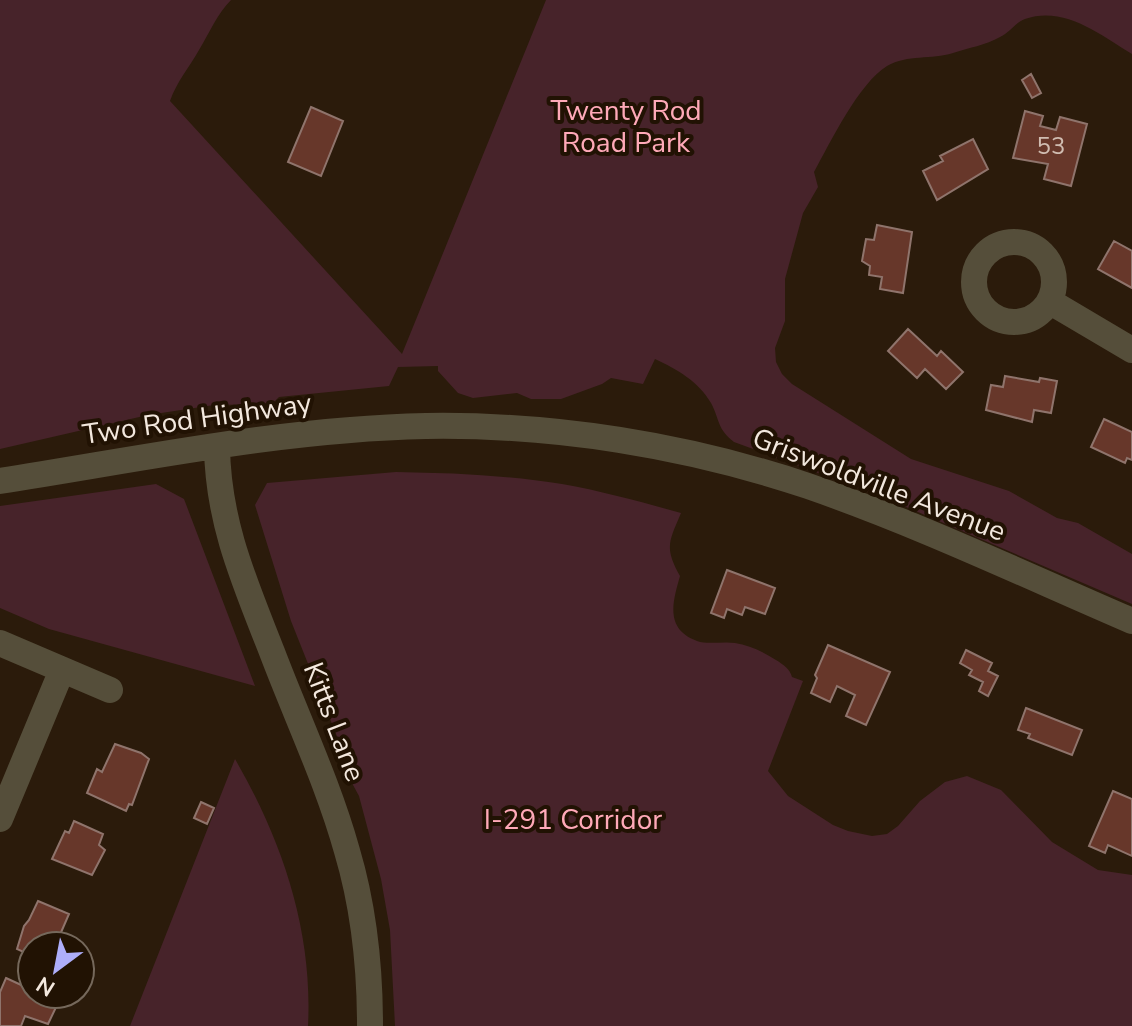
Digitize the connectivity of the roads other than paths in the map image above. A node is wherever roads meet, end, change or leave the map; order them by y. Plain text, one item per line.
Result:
1 (1049, 301) dead end
2 (1132, 350) edge
3 (404, 427) joint
4 (217, 447) junction
5 (0, 481) edge
6 (1132, 621) edge
7 (0, 643) edge
8 (62, 670) junction
9 (110, 690) dead end
10 (0, 819) edge
11 (370, 1026) edge

1 - 2 street
3 - 4 street, Two Rod Highway
3 - 6 street, Griswoldville Avenue
4 - 5 street, Two Rod Highway
4 - 11 street, Kitts Lane
7 - 8 street
8 - 9 street
8 - 10 street

